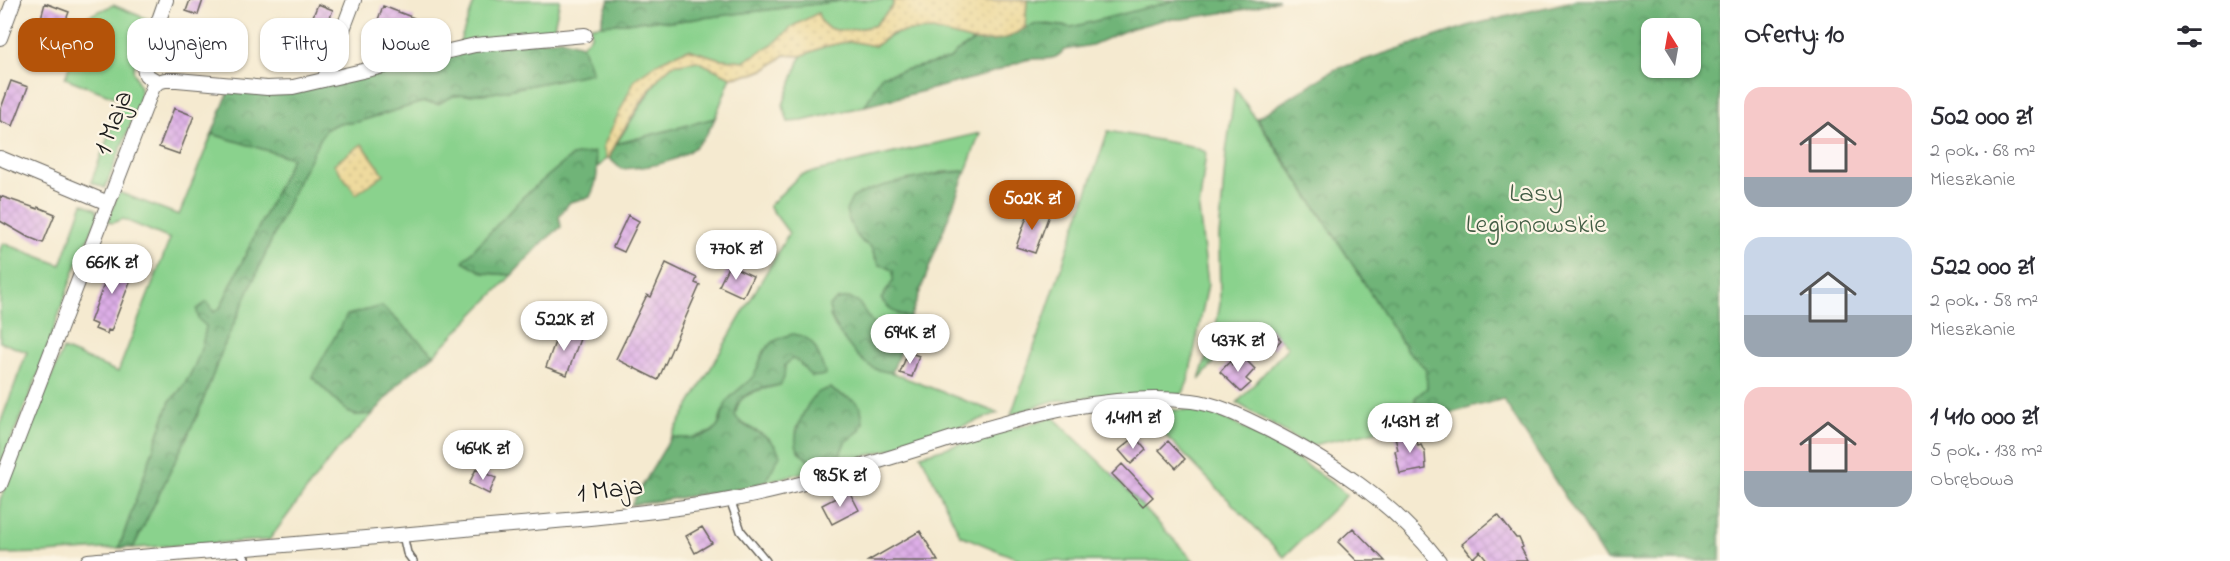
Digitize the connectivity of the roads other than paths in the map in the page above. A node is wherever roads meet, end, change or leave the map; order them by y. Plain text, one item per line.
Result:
1 (14, 0) edge
2 (166, 0) edge
3 (354, 0) edge
4 (585, 35) dead end
5 (0, 38) edge
6 (324, 80) junction
7 (158, 82) junction
8 (0, 158) edge
9 (108, 203) junction
10 (0, 485) edge
11 (730, 499) junction
12 (403, 535) junction
13 (238, 549) junction
14 (88, 561) edge
15 (247, 561) edge
16 (413, 561) edge
17 (766, 561) edge
18 (1439, 561) edge

1 - 5 street
2 - 7 street
3 - 6 street
4 - 6 street, 1 Maja
6 - 7 street, 1 Maja
7 - 9 street, 1 Maja
8 - 9 street
9 - 10 street, 1 Maja
11 - 12 street, 1 Maja
11 - 17 lane
11 - 18 street, 1 Maja
12 - 13 street, 1 Maja
12 - 16 lane
13 - 14 street, 1 Maja
13 - 15 lane

